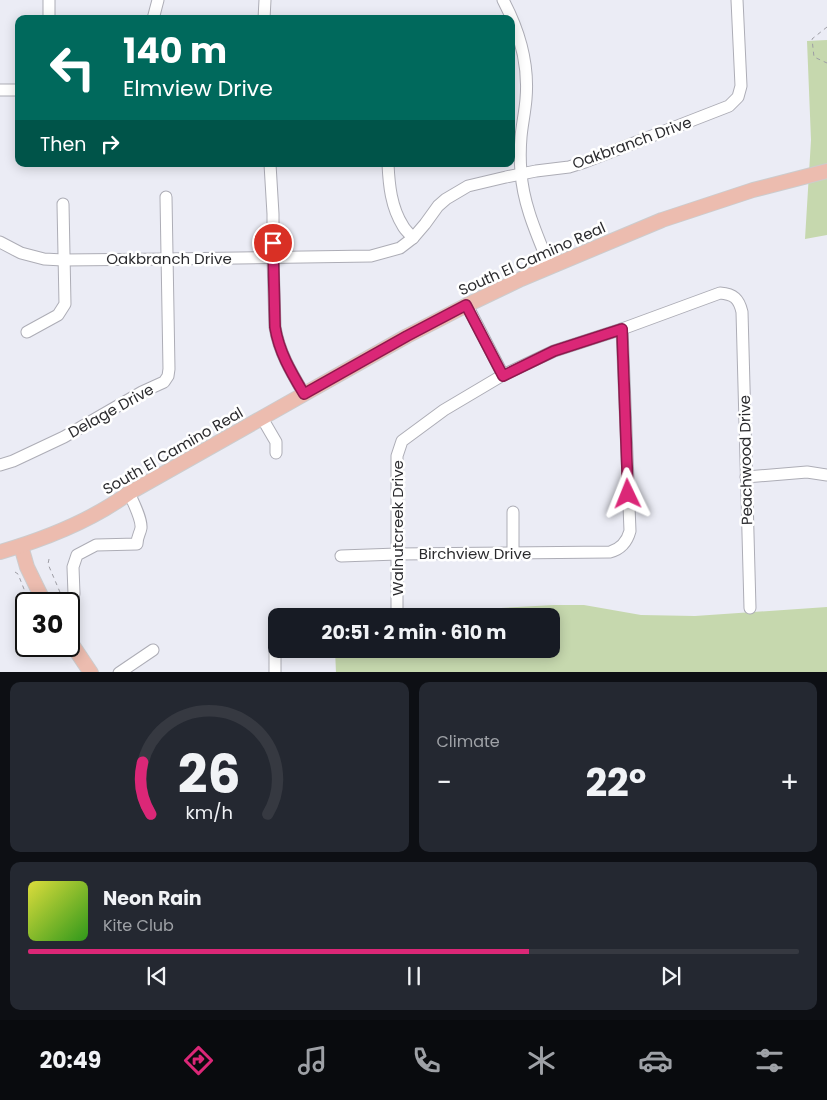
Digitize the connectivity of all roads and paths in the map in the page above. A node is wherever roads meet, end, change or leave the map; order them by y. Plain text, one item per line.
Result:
1 (49, 0) edge
2 (158, 0) edge
3 (265, 0) edge
4 (737, 0) edge
5 (504, 1) edge
6 (49, 15) edge
7 (154, 15) edge
8 (264, 15) edge
9 (509, 15) edge
10 (827, 27) edge
11 (515, 30) edge
12 (827, 63) edge
13 (0, 90) edge
14 (15, 90) edge
15 (270, 167) edge
16 (388, 167) edge
17 (827, 171) edge
18 (521, 174) junction
19 (166, 197) dead end
20 (63, 204) dead end
21 (413, 238) junction
22 (0, 242) edge
23 (273, 258) junction
24 (167, 259) junction
25 (63, 260) junction
26 (550, 267) junction
27 (466, 305) junction
28 (622, 329) junction
29 (27, 332) dead end
30 (503, 376) junction
31 (304, 394) junction
32 (262, 418) junction
33 (276, 453) dead end
34 (0, 465) edge
35 (827, 475) edge
36 (746, 477) junction
37 (129, 493) junction
38 (513, 512) dead end
39 (21, 546) junction
40 (0, 552) edge
41 (397, 554) junction
42 (513, 554) junction
43 (341, 556) dead end
44 (49, 559) dead end
45 (14, 572) dead end
46 (25, 592) edge
47 (39, 592) edge
48 (60, 592) edge
49 (74, 592) edge
50 (398, 608) edge
51 (750, 608) dead end
52 (153, 650) dead end
53 (80, 657) edge
54 (275, 658) edge
55 (90, 672) edge
56 (121, 672) edge
57 (275, 672) edge

1 - 6 street
2 - 7 street
3 - 8 street
4 - 18 street, Oakbranch Drive
5 - 9 street
10 - 12 path
11 - 18 street
13 - 14 street
15 - 23 street
16 - 21 street
17 - 26 main road, South El Camino Real
18 - 21 street, Oakbranch Drive
18 - 26 street
19 - 24 street, Delage Drive
20 - 25 street
21 - 23 street, Oakbranch Drive
22 - 25 street, Oakbranch Drive
23 - 24 street, Oakbranch Drive
23 - 31 street
24 - 25 street, Oakbranch Drive
24 - 34 street, Delage Drive
25 - 29 street
26 - 27 main road, South El Camino Real
27 - 30 street
27 - 31 main road, South El Camino Real
28 - 30 street
28 - 36 street, Peachwood Drive
28 - 42 street, Birchview Drive
30 - 41 street, Walnutcreek Drive
31 - 32 main road, South El Camino Real
32 - 33 street
32 - 37 main road, South El Camino Real
35 - 36 street
36 - 51 street, Peachwood Drive
37 - 39 main road, South El Camino Real
37 - 49 street
38 - 42 street
39 - 40 main road, South El Camino Real
39 - 47 main road
41 - 42 street, Birchview Drive
41 - 43 street, Birchview Drive
41 - 50 street, Walnutcreek Drive
44 - 48 path
45 - 46 path
52 - 56 street
53 - 55 main road
54 - 57 street

